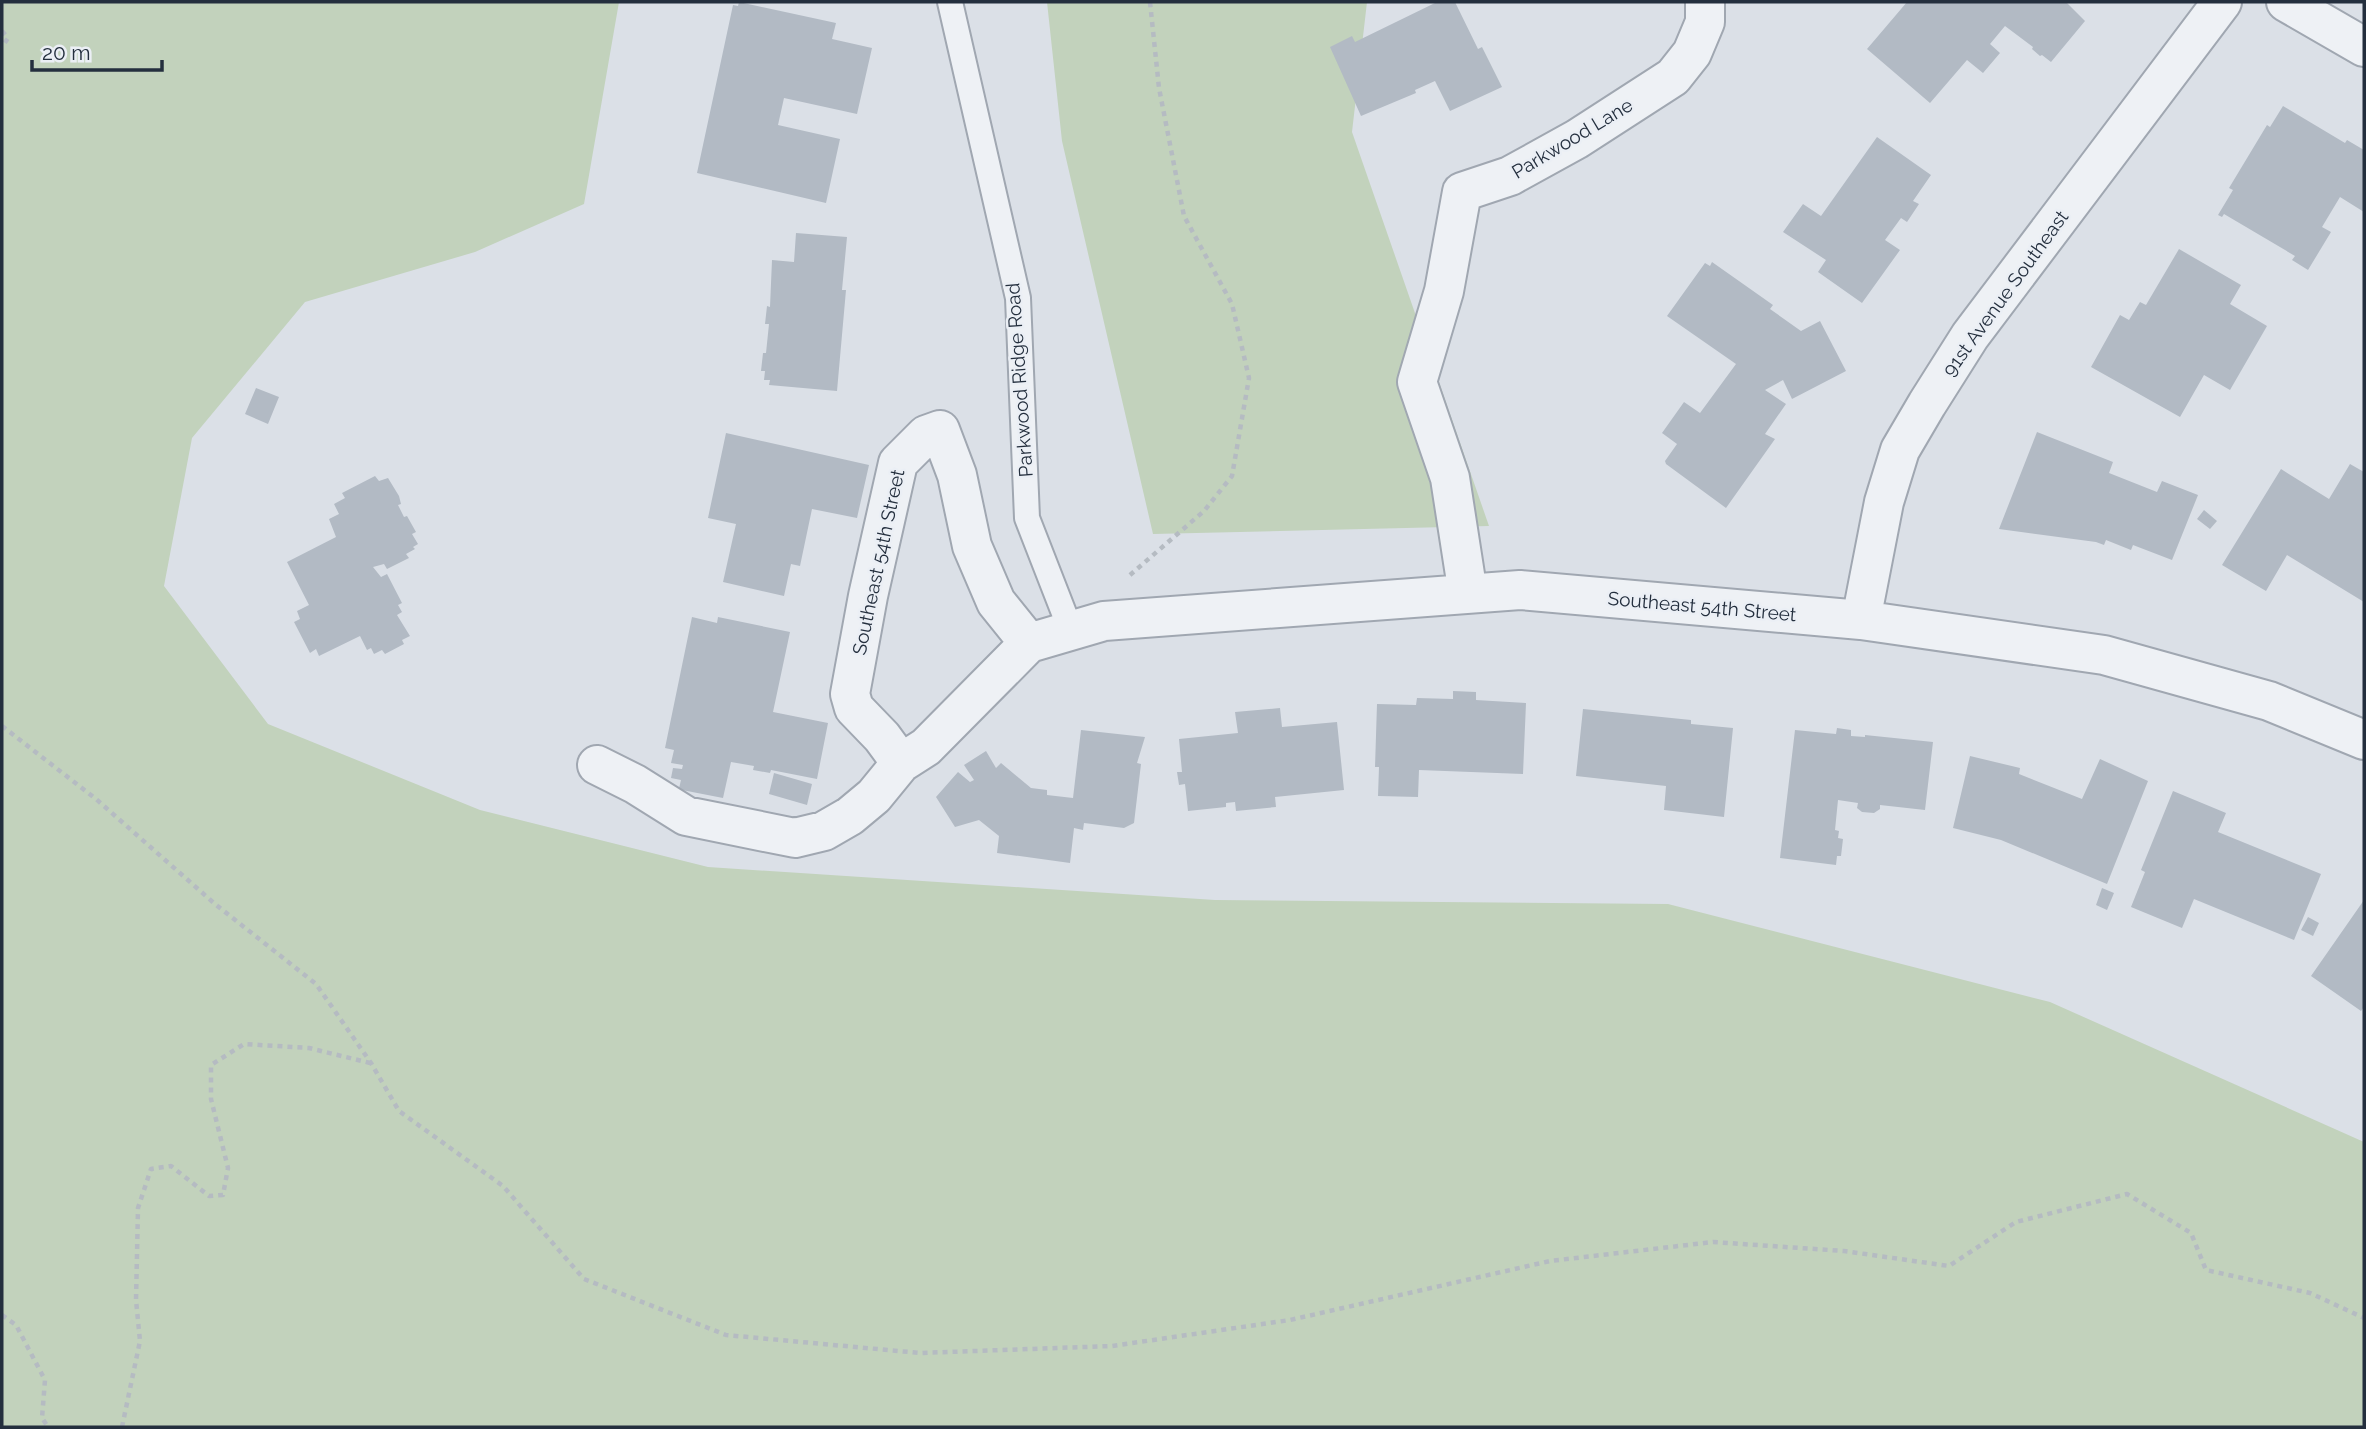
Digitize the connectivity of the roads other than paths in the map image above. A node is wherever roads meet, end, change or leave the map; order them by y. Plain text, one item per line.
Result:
1 (950, 2) edge
2 (1705, 2) edge
3 (2222, 2) edge
4 (2286, 2) edge
5 (2364, 47) edge
6 (1468, 594) junction
7 (1861, 620) junction
8 (1088, 626) junction
9 (1029, 643) junction
10 (2364, 740) edge
11 (901, 764) junction
12 (597, 765) dead end

1 - 8 lane, Parkwood Ridge Road
2 - 6 street, Parkwood Lane
3 - 7 street, 91st Avenue Southeast
4 - 5 street
6 - 7 street, Southeast 54th Street
6 - 8 street, Southeast 54th Street
7 - 10 street, Southeast 54th Street
8 - 9 street, Southeast 54th Street
9 - 11 street, Southeast 54th Street
9 - 11 street, Southeast 54th Street
11 - 12 street, Southeast 54th Street

